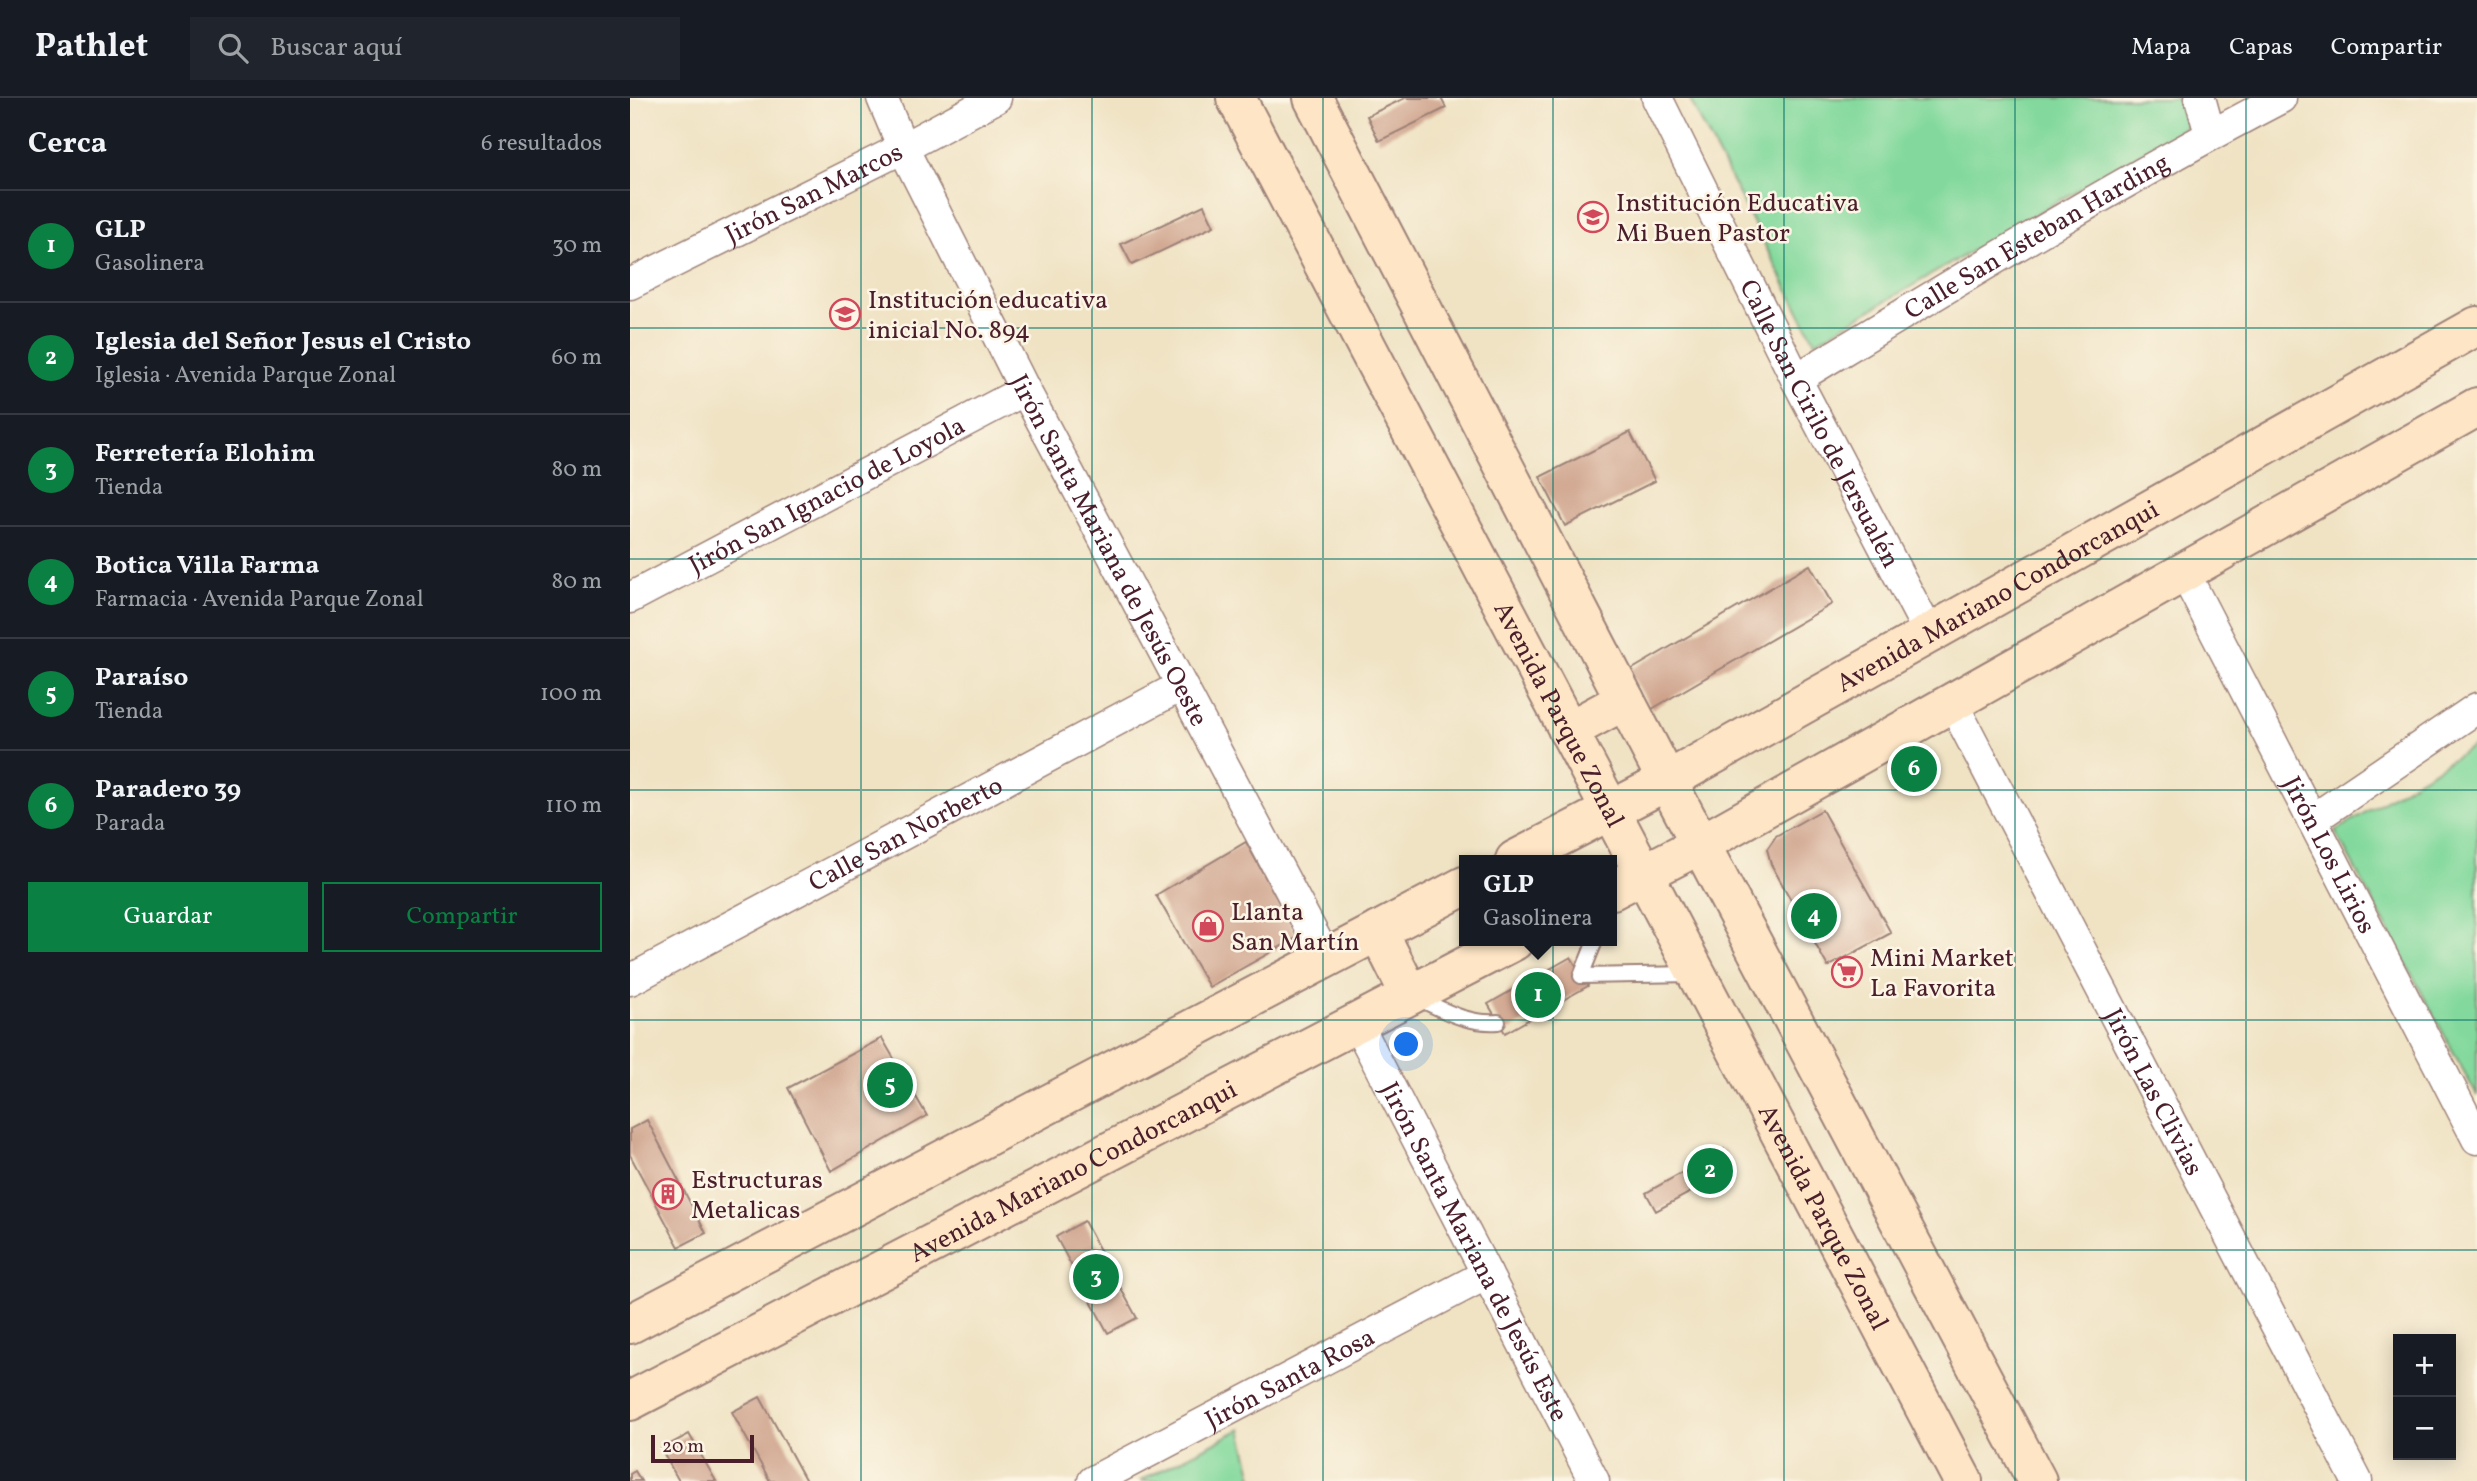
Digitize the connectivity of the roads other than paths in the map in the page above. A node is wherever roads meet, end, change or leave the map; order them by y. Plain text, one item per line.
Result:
1 (882, 98) edge
2 (996, 98) edge
3 (1236, 98) edge
4 (1313, 98) edge
5 (1657, 98) edge
6 (2200, 98) edge
7 (2281, 98) edge
8 (2210, 134) junction
9 (903, 148) junction
10 (630, 284) edge
11 (2477, 326) edge
12 (1796, 379) junction
13 (1025, 390) junction
14 (2477, 407) edge
15 (2184, 572) junction
16 (630, 598) edge
17 (1929, 633) junction
18 (1181, 686) junction
19 (1625, 700) junction
20 (1952, 702) junction
21 (2477, 708) edge
22 (1568, 731) junction
23 (1667, 781) junction
24 (1609, 811) junction
25 (2312, 820) junction
26 (1700, 844) junction
27 (1525, 855) edge
28 (1615, 855) edge
29 (1617, 867) edge
30 (1620, 888) edge
31 (1459, 889) edge
32 (1378, 931) junction
33 (1504, 946) edge
34 (1593, 946) edge
35 (1326, 958) junction
36 (1695, 974) junction
37 (630, 980) edge
38 (1410, 995) junction
39 (1498, 1022) dead end
40 (1357, 1023) junction
41 (2477, 1139) edge
42 (1487, 1275) junction
43 (630, 1324) edge
44 (630, 1401) edge
45 (1093, 1481) edge
46 (1594, 1481) edge
47 (1963, 1481) edge
48 (2037, 1481) edge
49 (2357, 1481) edge

1 - 9 street, Jirón Santa Mariana de Jesús Oeste
2 - 9 street, Jirón San Marcos
3 - 22 main road, Avenida Parque Zonal
4 - 19 main road
5 - 12 street, Calle San Cirilo de Jersualén
6 - 8 street
7 - 8 street, Calle San Esteban Harding
8 - 12 street, Calle San Esteban Harding
9 - 10 street, Jirón San Marcos
9 - 13 street, Jirón Santa Mariana de Jesús Oeste
11 - 17 main road, Avenida Mariano Condorcanqui
12 - 17 street, Calle San Cirilo de Jersualén
13 - 16 street, Jirón San Ignacio de Loyola
13 - 18 street, Jirón Santa Mariana de Jesús Oeste
14 - 15 main road
15 - 20 main road
15 - 25 street, Jirón Los Lirios
17 - 23 main road, Avenida Mariano Condorcanqui
18 - 35 street, Jirón Santa Mariana de Jesús Oeste
18 - 37 street, Calle San Norberto
19 - 22 main road
19 - 23 main road
20 - 26 main road
20 - 49 street, Jirón Las Clivias
21 - 25 street
22 - 24 main road, Avenida Parque Zonal
23 - 24 main road, Avenida Mariano Condorcanqui
23 - 26 main road
24 - 27 main road, Avenida Mariano Condorcanqui
24 - 28 main road, Avenida Parque Zonal
25 - 41 street, Jirón Los Lirios
26 - 30 main road
26 - 48 main road
29 - 30 main road, Avenida Parque Zonal
30 - 36 main road, Avenida Parque Zonal
31 - 32 main road
32 - 35 main road
32 - 38 main road
33 - 38 main road, Avenida Mariano Condorcanqui
34 - 36 lane
35 - 43 main road
36 - 47 main road, Avenida Parque Zonal
38 - 39 lane
38 - 40 main road, Avenida Mariano Condorcanqui
40 - 42 street, Jirón Santa Mariana de Jesús Este
40 - 44 main road, Avenida Mariano Condorcanqui
42 - 45 street, Jirón Santa Rosa
42 - 46 street, Jirón Santa Mariana de Jesús Este

